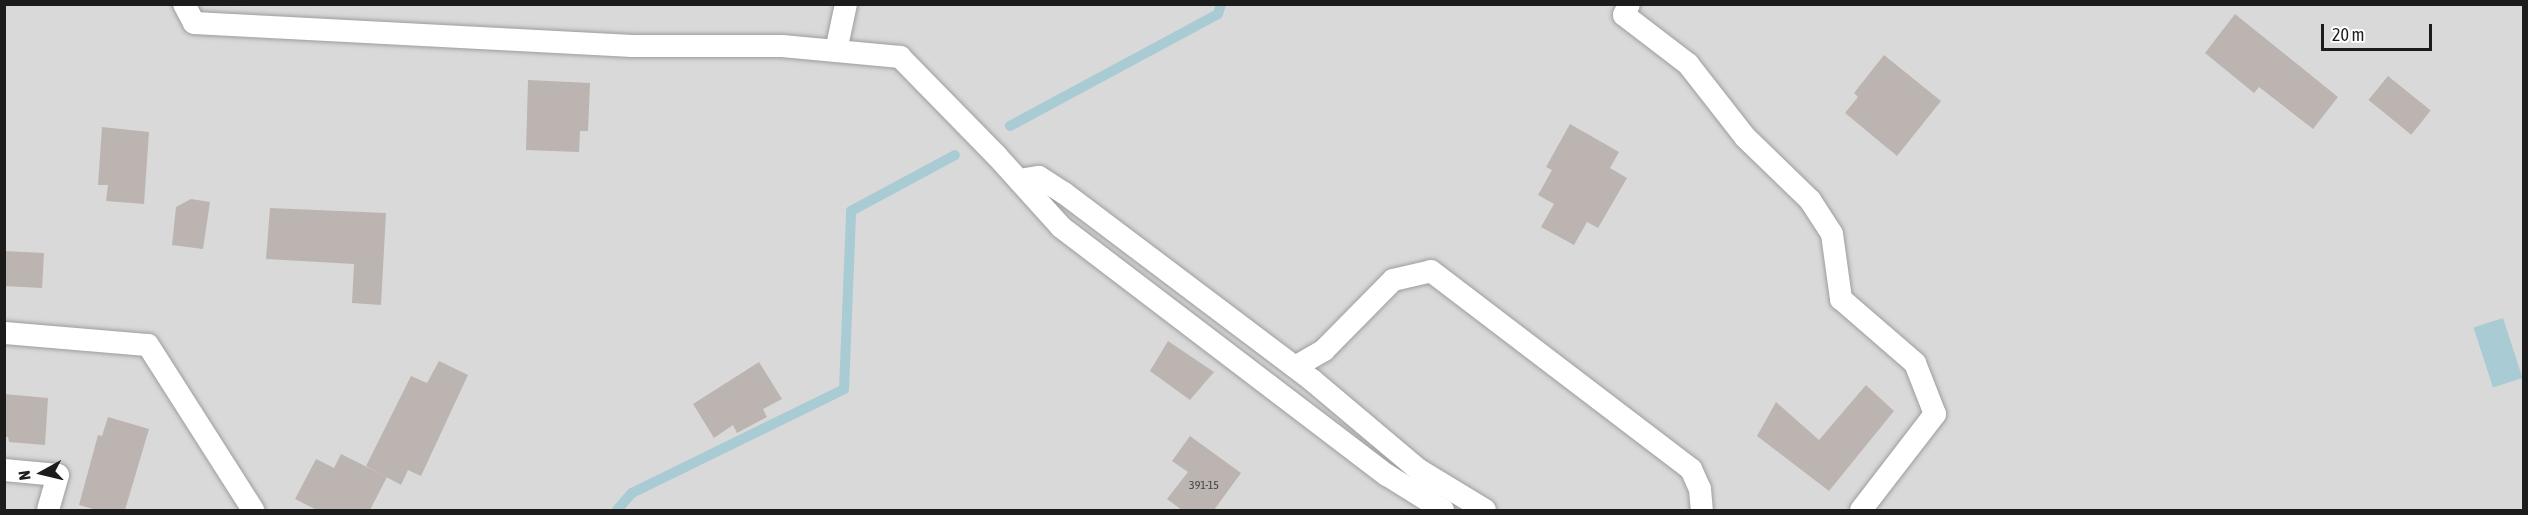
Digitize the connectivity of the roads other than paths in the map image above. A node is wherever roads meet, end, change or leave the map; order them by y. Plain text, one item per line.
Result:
1 (184, 4) edge
2 (846, 4) edge
3 (1629, 4) edge
4 (836, 51) junction
5 (1019, 180) junction
6 (4, 333) edge
7 (1295, 367) junction
8 (4, 470) edge
9 (48, 510) edge
10 (253, 510) edge
11 (1443, 510) edge
12 (1485, 510) edge
13 (1702, 510) edge
14 (1861, 510) edge

1 - 4 lane
2 - 4 lane
3 - 14 lane
4 - 5 lane
5 - 7 lane
5 - 11 lane
6 - 10 lane
7 - 12 lane
7 - 13 lane
8 - 9 lane

